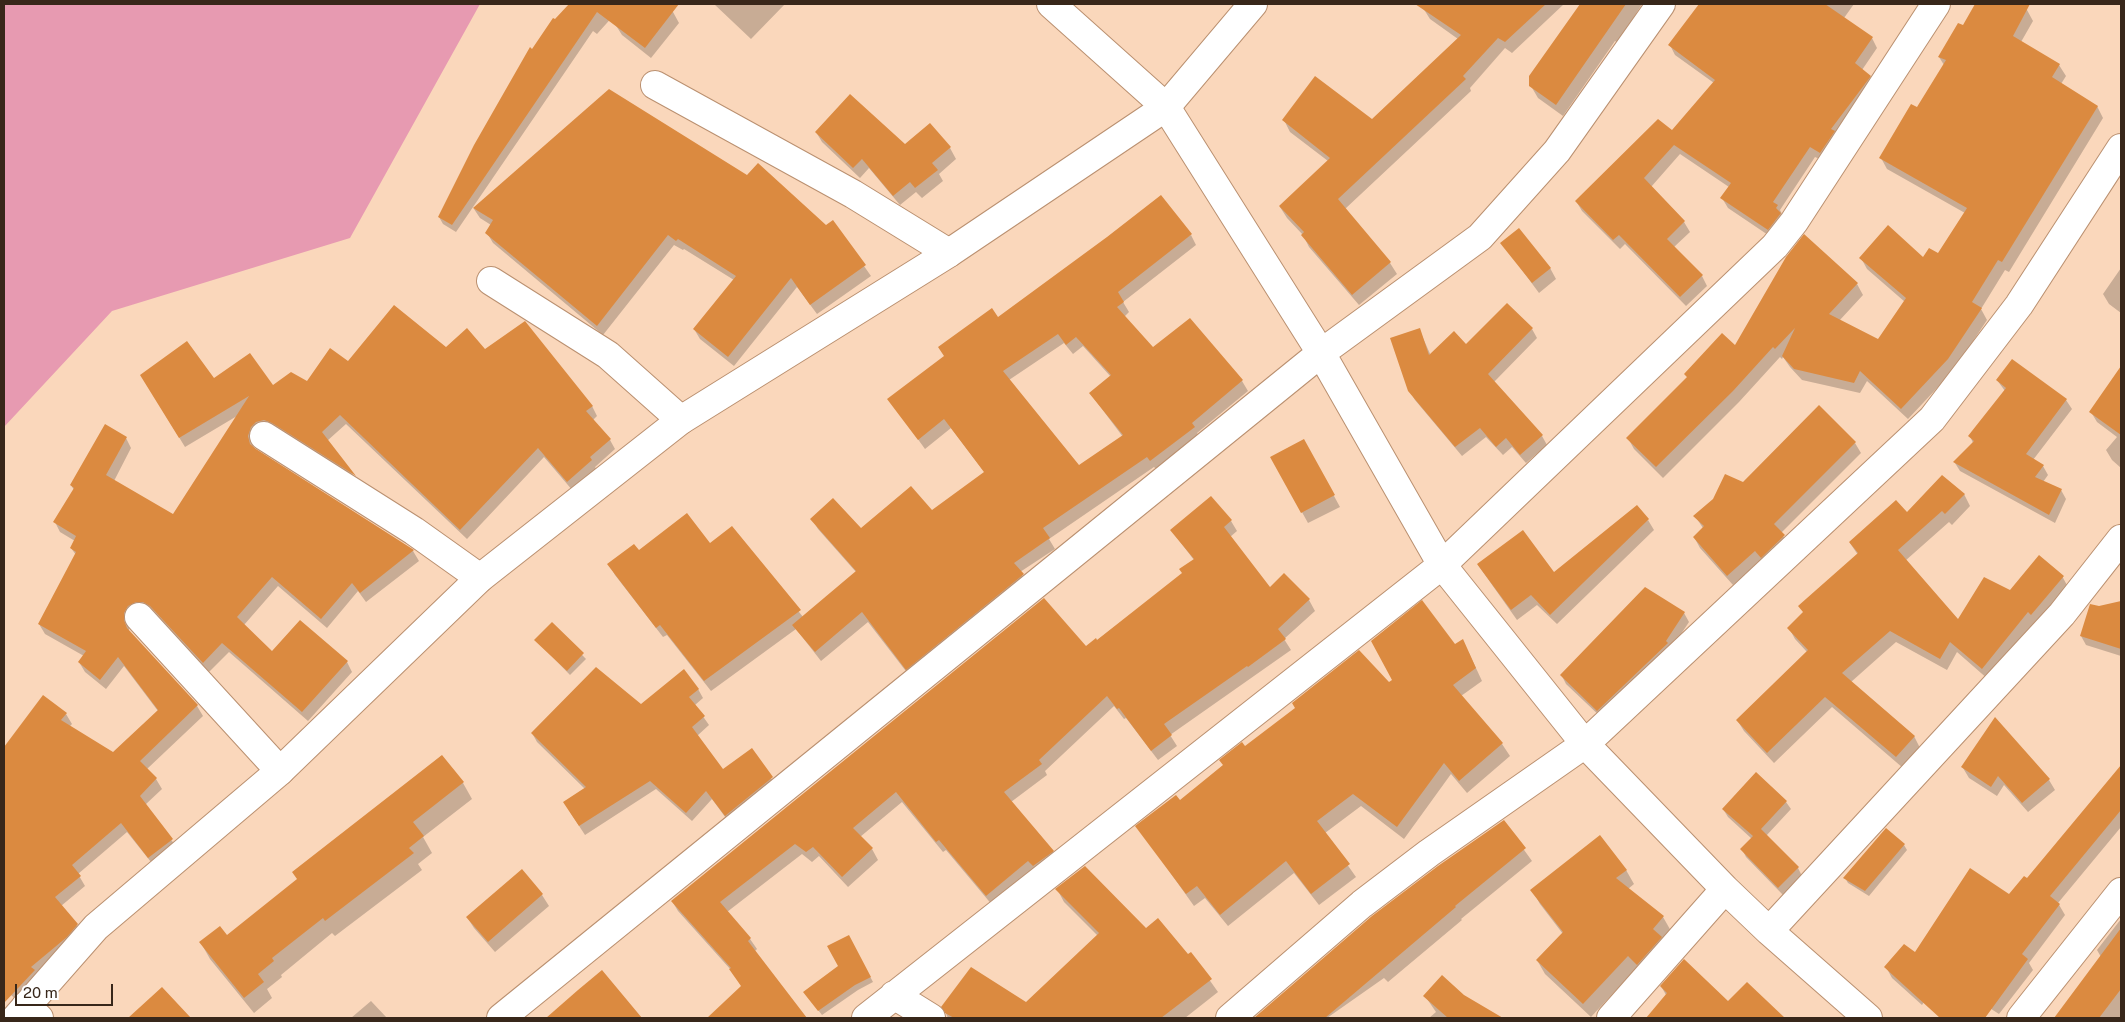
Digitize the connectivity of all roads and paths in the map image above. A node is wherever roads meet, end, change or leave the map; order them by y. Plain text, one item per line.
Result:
1 (1052, 4) edge
2 (1253, 4) edge
3 (1661, 4) edge
4 (1936, 4) edge
5 (655, 85) dead end
6 (1166, 107) junction
7 (2121, 148) edge
8 (949, 253) junction
9 (491, 281) dead end
10 (1321, 353) junction
11 (681, 420) junction
12 (264, 436) dead end
13 (2121, 539) edge
14 (1442, 565) junction
15 (480, 578) junction
16 (139, 618) dead end
17 (1585, 744) junction
18 (280, 772) junction
19 (1725, 889) junction
20 (2121, 892) edge
21 (1768, 931) junction
22 (894, 994) junction
23 (27, 1014) edge
24 (501, 1018) edge
25 (866, 1018) edge
26 (931, 1018) edge
27 (1230, 1018) edge
28 (1611, 1018) edge
29 (1868, 1018) edge
30 (2021, 1018) edge

1 - 6 street
2 - 6 street
3 - 10 street
4 - 14 street
5 - 8 street
6 - 8 street
6 - 10 street
7 - 17 street
8 - 11 street
9 - 11 street
10 - 14 street
10 - 24 street
11 - 15 street
12 - 15 street
13 - 21 street
14 - 17 street
14 - 22 street
15 - 18 street
16 - 18 street
17 - 19 street
17 - 27 street
18 - 23 street
19 - 21 street
19 - 28 street
20 - 30 street
21 - 29 street
22 - 25 street
22 - 26 street

